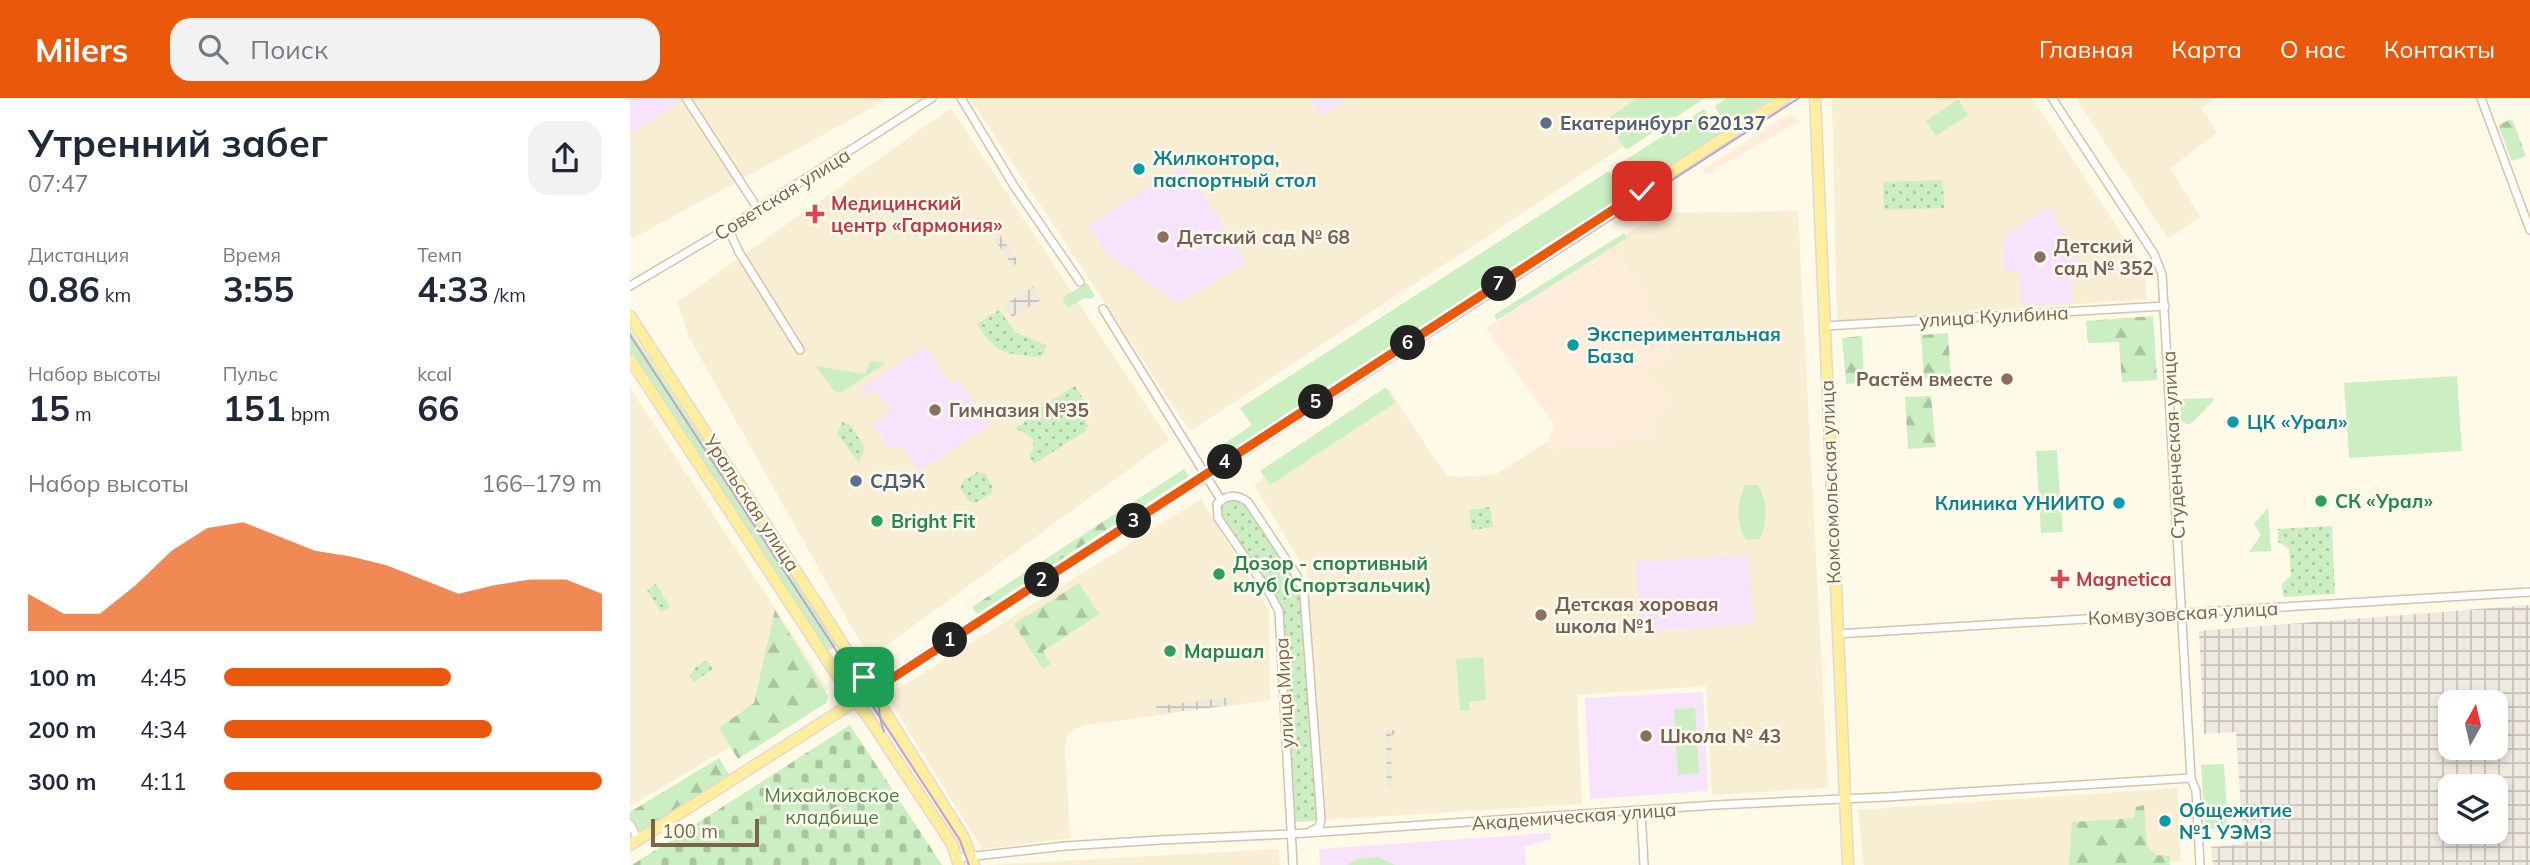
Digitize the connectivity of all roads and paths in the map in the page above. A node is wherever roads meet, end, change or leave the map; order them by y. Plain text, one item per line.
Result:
1 (686, 98) edge
2 (932, 98) edge
3 (961, 98) edge
4 (1785, 98) edge
5 (1815, 98) edge
6 (2481, 98) edge
7 (2053, 99) edge
8 (758, 209) junction
9 (729, 228) junction
10 (2530, 230) edge
11 (1080, 282) dead end
12 (630, 286) edge
13 (2165, 306) junction
14 (1102, 309) dead end
15 (630, 316) edge
16 (1824, 327) junction
17 (800, 350) dead end
18 (630, 359) edge
19 (1206, 474) junction
20 (1222, 500) junction
21 (2530, 592) edge
22 (2183, 614) junction
23 (1837, 634) junction
24 (872, 691) junction
25 (855, 701) junction
26 (2192, 778) junction
27 (1844, 798) junction
28 (1641, 811) junction
29 (630, 824) edge
30 (1307, 833) junction
31 (1291, 834) junction
32 (634, 842) edge
33 (973, 860) edge
34 (958, 861) edge
35 (1293, 865) edge
36 (1644, 865) edge
37 (1848, 865) edge
38 (2200, 865) edge

1 - 8 street
2 - 8 street, Советская улица
3 - 11 street
4 - 19 main road
5 - 16 main road, Комсомольская улица
6 - 10 street
7 - 13 street, Студенческая улица
8 - 9 street, Советская улица
9 - 12 street, Советская улица
9 - 17 street
13 - 16 street, улица Кулибина
13 - 22 street, Студенческая улица
14 - 19 street, улица Мира
15 - 24 main road, Уральская улица
16 - 23 main road, Комсомольская улица
18 - 25 main road, Уральская улица
19 - 20 street, улица Мира
19 - 24 main road
20 - 30 street, улица Мира
20 - 31 street, улица Мира
21 - 22 street, Комвузовская улица
22 - 23 street, Комвузовская улица
22 - 26 street, Студенческая улица
23 - 27 main road, Комсомольская улица
24 - 25 main road
24 - 33 main road, Уральская улица
25 - 32 main road
25 - 34 main road, Уральская улица
26 - 27 street, Академическая улица
26 - 38 street, Студенческая улица
27 - 28 street, Академическая улица
27 - 37 main road, Комсомольская улица
28 - 30 street, Академическая улица
28 - 36 street
29 - 32 street
30 - 31 street, Академическая улица
31 - 33 street, Академическая улица
31 - 35 street, улица Мира
33 - 34 street, Академическая улица

